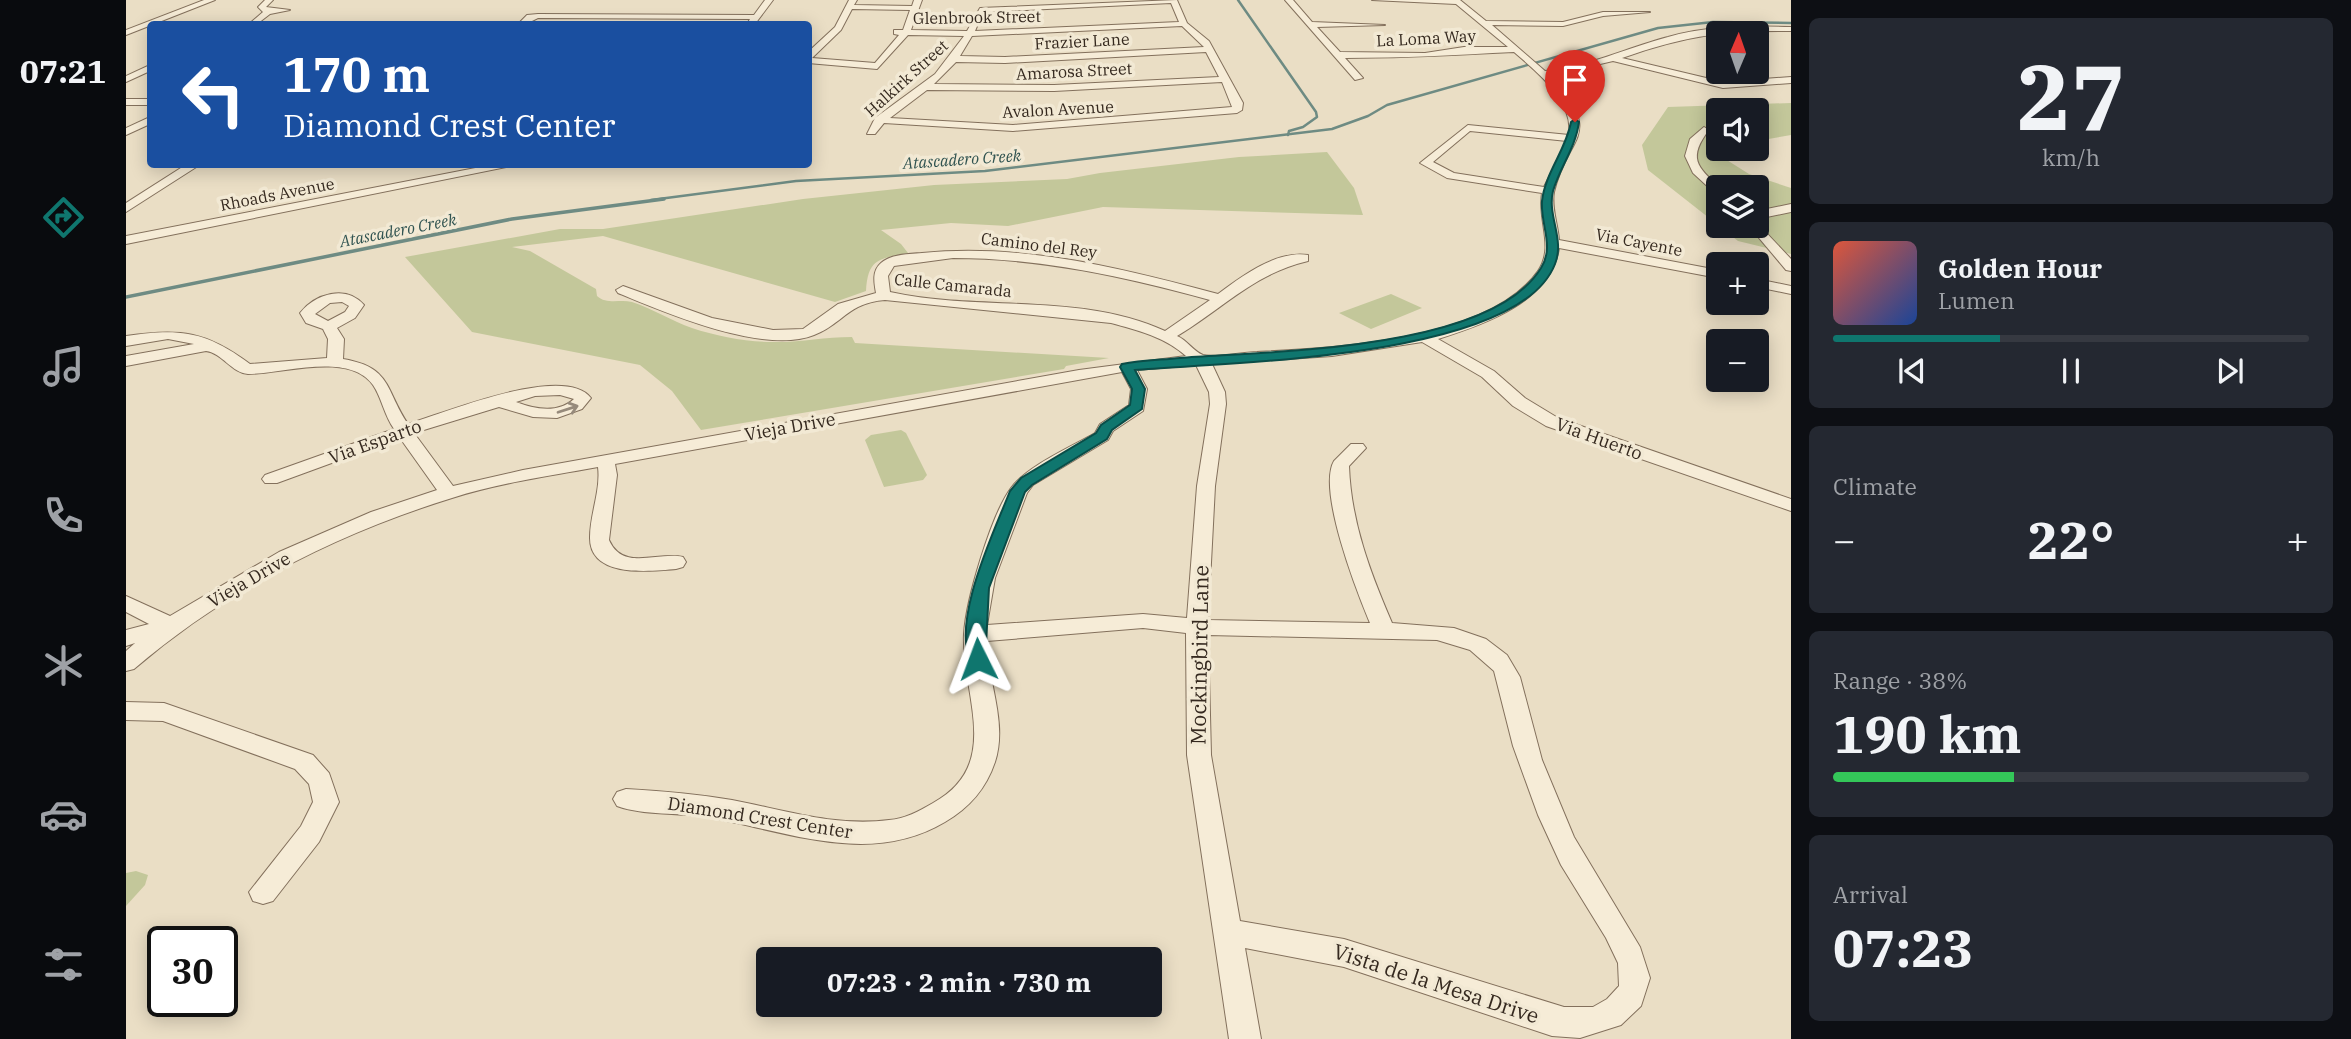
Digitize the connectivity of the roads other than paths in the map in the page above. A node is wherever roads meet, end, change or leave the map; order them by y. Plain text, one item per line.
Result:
1 (211, 0) edge
2 (269, 0) edge
3 (769, 0) edge
4 (1173, 0) edge
5 (1289, 0) edge
6 (1376, 0) edge
7 (1456, 1) edge
8 (851, 4) edge
9 (912, 4) edge
10 (677, 5) dead end
11 (580, 8) dead end
12 (286, 10) dead end
13 (268, 12) junction
14 (1646, 12) dead end
15 (573, 16) junction
16 (667, 17) junction
17 (757, 17) junction
18 (527, 19) edge
19 (157, 21) edge
20 (257, 21) edge
21 (754, 21) edge
22 (1483, 23) junction
23 (1184, 24) junction
24 (1309, 24) junction
25 (147, 25) edge
26 (1381, 25) dead end
27 (1791, 29) edge
28 (901, 32) junction
29 (126, 33) edge
30 (972, 34) junction
31 (1209, 49) junction
32 (1513, 50) junction
33 (812, 54) edge
34 (1340, 55) junction
35 (1610, 58) junction
36 (812, 59) edge
37 (955, 59) junction
38 (1535, 68) junction
39 (147, 69) edge
40 (1358, 78) dead end
41 (126, 79) edge
42 (1225, 79) junction
43 (1791, 80) edge
44 (925, 87) junction
45 (126, 102) edge
46 (147, 102) edge
47 (879, 120) junction
48 (147, 122) edge
49 (1704, 130) dead end
50 (126, 132) edge
51 (871, 132) dead end
52 (1573, 138) junction
53 (190, 168) edge
54 (419, 168) edge
55 (494, 168) edge
56 (427, 180) junction
57 (1706, 182) edge
58 (1549, 191) junction
59 (126, 208) edge
60 (1791, 208) edge
61 (1769, 213) edge
62 (1766, 238) edge
63 (126, 240) edge
64 (1554, 243) junction
65 (1303, 258) dead end
66 (1791, 267) edge
67 (1706, 272) edge
68 (1769, 285) edge
69 (623, 290) dead end
70 (1791, 290) edge
71 (884, 296) junction
72 (1218, 298) junction
73 (1484, 317) joint
74 (328, 326) dead end
75 (1167, 336) junction
76 (1424, 338) junction
77 (126, 341) edge
78 (206, 346) junction
79 (1197, 358) junction
80 (126, 361) edge
81 (335, 363) junction
82 (1127, 367) junction
83 (502, 402) dead end
84 (404, 431) junction
85 (1357, 448) dead end
86 (606, 460) junction
87 (271, 479) dead end
88 (448, 492) junction
89 (1791, 505) edge
90 (676, 562) dead end
91 (126, 603) edge
92 (170, 626) junction
93 (1196, 626) junction
94 (1383, 629) junction
95 (975, 634) junction
96 (126, 638) edge
97 (126, 663) edge
98 (126, 711) edge
99 (626, 799) dead end
100 (263, 892) dead end
101 (1227, 932) junction
102 (1245, 1039) edge

1 - 19 street
2 - 13 street
3 - 17 street
4 - 23 street
4 - 30 street, Halkirk Street
5 - 24 street
6 - 7 street
7 - 22 street
8 - 9 street
8 - 33 street
9 - 28 street
10 - 16 street
11 - 15 street
12 - 13 street
13 - 20 street
14 - 22 street
15 - 16 street
15 - 18 street
16 - 17 street
17 - 21 street
22 - 32 street
23 - 30 street, Glenbrook Street
23 - 31 street
24 - 26 street
24 - 34 street
25 - 29 street
27 - 35 street
28 - 30 street, Glenbrook Street
28 - 36 street
30 - 37 street, Halkirk Street
31 - 37 street, Frazier Lane
31 - 42 street
32 - 34 street, La Loma Way
32 - 38 street
34 - 40 street
35 - 38 street
35 - 43 street
37 - 44 street, Halkirk Street
38 - 52 street
39 - 41 street
42 - 44 street, Amarosa Street
42 - 47 street, Avalon Avenue
44 - 47 street, Halkirk Street
45 - 46 street
47 - 51 street, Halkirk Street
48 - 50 street
49 - 57 street
52 - 58 street
52 - 58 street
53 - 59 street
54 - 56 street
55 - 56 street, Rhoads Avenue
56 - 63 street, Rhoads Avenue
58 - 64 street
60 - 61 street
62 - 66 street
64 - 67 street, Via Cayente
64 - 73 street
65 - 72 street
68 - 70 street
69 - 71 street, Calle Camarada
71 - 72 street, Camino del Rey
71 - 75 street, Calle Camarada
72 - 75 street
73 - 76 street, Vieja Drive
74 - 81 street
75 - 79 street, Calle Camarada
76 - 79 street, Vieja Drive
76 - 89 street, Via Huerto
77 - 78 street
78 - 80 street
78 - 81 street
79 - 82 street, Vieja Drive
79 - 93 street, Mockingbird Lane
81 - 84 street
82 - 86 street, Vieja Drive
82 - 95 street, Diamond Crest Center
83 - 84 street, Via Esparto
84 - 87 street, Via Esparto
84 - 88 street
85 - 94 street
86 - 88 street, Vieja Drive
86 - 90 street
88 - 92 street, Vieja Drive
91 - 92 street
92 - 96 street, Vieja Drive
92 - 97 street
93 - 94 street, Vista de la Mesa Drive
93 - 95 street, Vista de la Mesa Drive
93 - 101 street, Mockingbird Lane
94 - 101 street, Vista de la Mesa Drive
95 - 99 street, Diamond Crest Center
98 - 100 street
101 - 102 street, Mockingbird Lane

